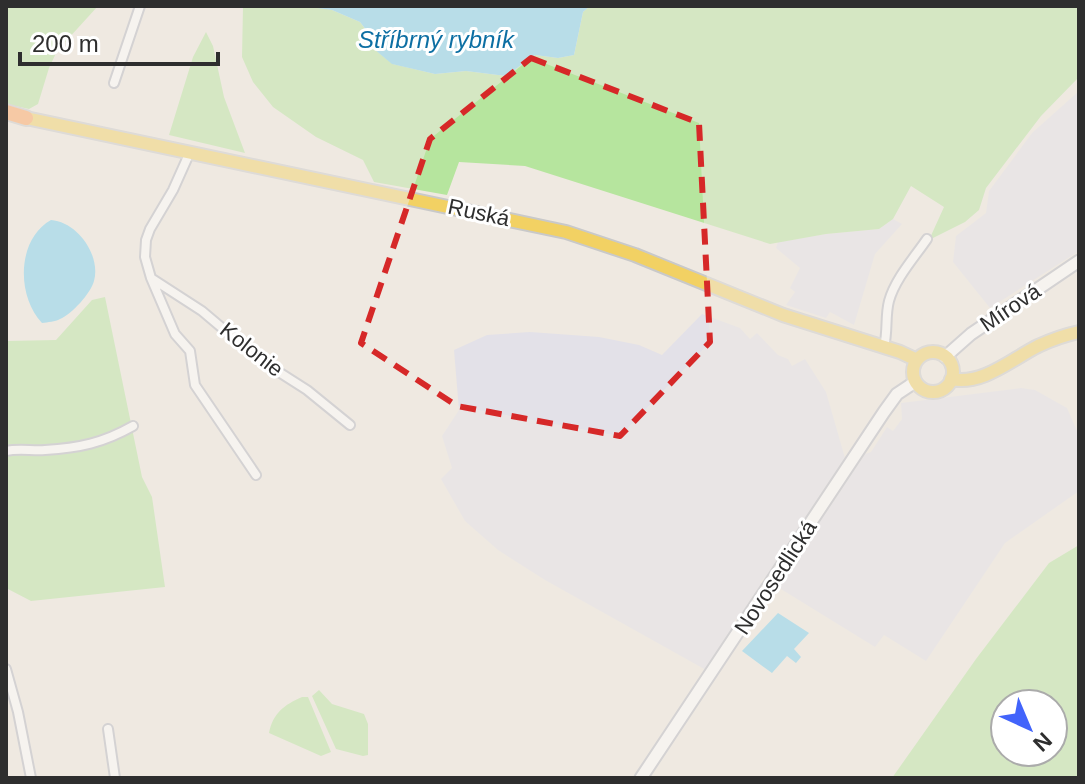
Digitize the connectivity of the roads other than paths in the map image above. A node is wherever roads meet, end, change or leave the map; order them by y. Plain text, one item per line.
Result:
1 (140, 6) edge
2 (114, 83) dead end
3 (6, 114) edge
4 (26, 118) joint
5 (190, 152) junction
6 (927, 239) dead end
7 (1079, 261) edge
8 (151, 278) junction
9 (1079, 332) edge
10 (884, 347) junction
11 (945, 357) junction
12 (917, 360) junction
13 (951, 379) junction
14 (915, 382) junction
15 (350, 425) dead end
16 (133, 426) dead end
17 (6, 451) edge
18 (256, 475) dead end
19 (6, 669) edge
20 (108, 729) dead end
21 (31, 778) edge
22 (115, 778) edge
23 (641, 778) edge

1 - 2 street
3 - 4 highway
4 - 5 main road, Ruská
5 - 8 street, Kolonie
5 - 10 main road, Ruská
6 - 10 street
7 - 11 street, Mírová
8 - 15 street, Kolonie
8 - 18 street, Kolonie
9 - 13 main road
10 - 12 main road, Ruská
11 - 12 main road
11 - 13 main road
12 - 14 main road
13 - 14 main road
14 - 23 street, Novosedlická
16 - 17 street
19 - 21 street
20 - 22 street

